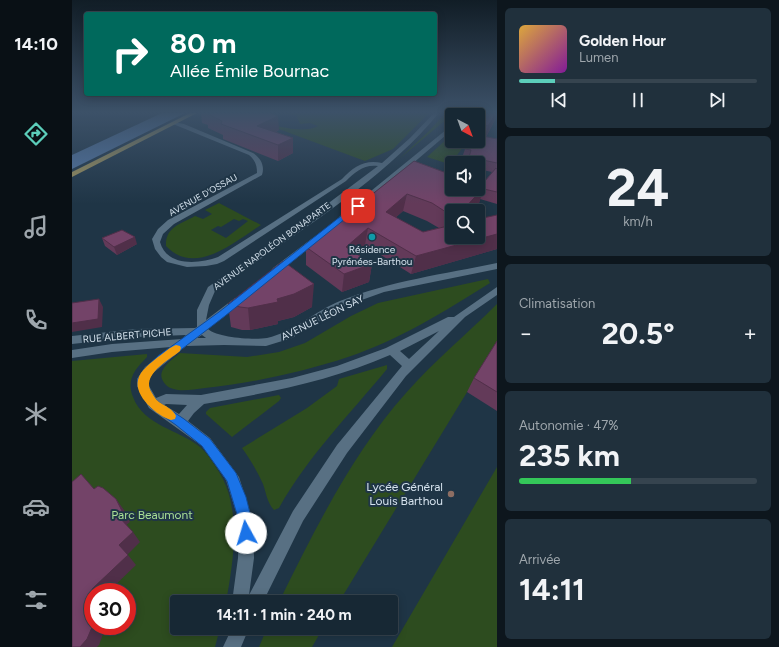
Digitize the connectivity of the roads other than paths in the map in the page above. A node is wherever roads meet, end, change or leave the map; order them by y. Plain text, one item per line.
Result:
1 (135, 143) edge
2 (226, 143) edge
3 (407, 143) edge
4 (434, 143) edge
5 (382, 165) junction
6 (74, 172) edge
7 (334, 225) edge
8 (323, 235) edge
9 (497, 266) edge
10 (270, 275) edge
11 (497, 290) edge
12 (246, 294) edge
13 (462, 315) junction
14 (206, 332) junction
15 (72, 340) edge
16 (224, 341) junction
17 (391, 350) junction
18 (72, 354) edge
19 (410, 366) junction
20 (201, 400) junction
21 (153, 404) junction
22 (180, 422) junction
23 (241, 595) edge
24 (258, 595) edge

1 - 6 main road
2 - 5 street, AVENUE D'OSSAU
3 - 5 street, AVENUE NAPOLÉON BONAPARTE
4 - 7 street
5 - 14 street, AVENUE NAPOLÉON BONAPARTE
8 - 10 street
9 - 16 street, AVENUE LÉON SAY
11 - 13 street
12 - 21 street
13 - 17 street
13 - 19 street
14 - 15 street, RUE ALBERT PICHE
14 - 16 street
16 - 18 street, AVENUE LÉON SAY
17 - 19 street
17 - 20 street
19 - 24 street
20 - 21 street
20 - 22 street
21 - 22 street
22 - 23 street

